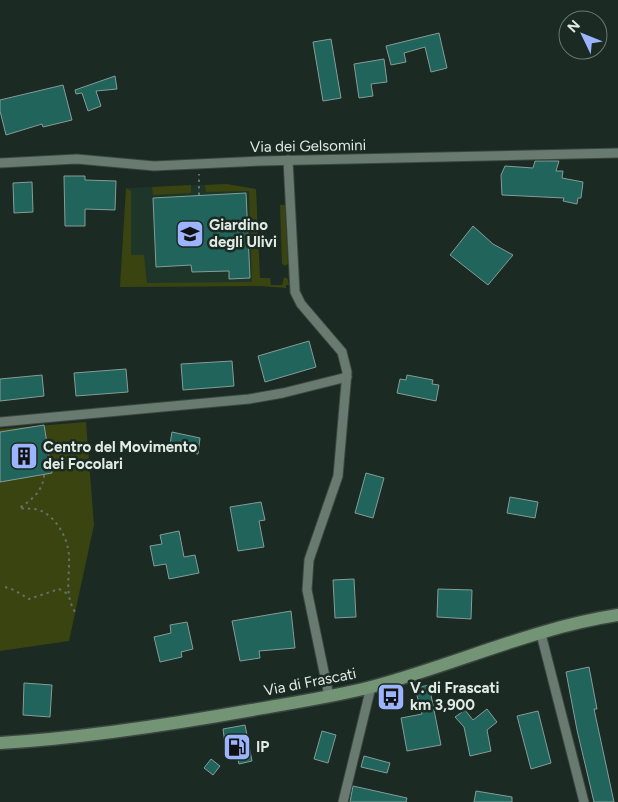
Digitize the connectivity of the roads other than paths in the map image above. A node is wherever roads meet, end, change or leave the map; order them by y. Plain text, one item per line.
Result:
1 (618, 153) edge
2 (288, 160) junction
3 (0, 163) edge
4 (347, 377) junction
5 (0, 422) edge
6 (618, 615) edge
7 (541, 634) junction
8 (371, 687) junction
9 (329, 696) junction
10 (0, 743) edge
11 (343, 802) edge
12 (584, 802) edge

1 - 2 street, Via dei Gelsomini
2 - 3 street, Via dei Gelsomini
2 - 4 street
4 - 5 street
4 - 9 street
6 - 7 main road, Via di Frascati
7 - 8 main road, Via di Frascati
7 - 12 street
8 - 9 main road, Via di Frascati
8 - 11 street
9 - 10 main road, Via di Frascati

